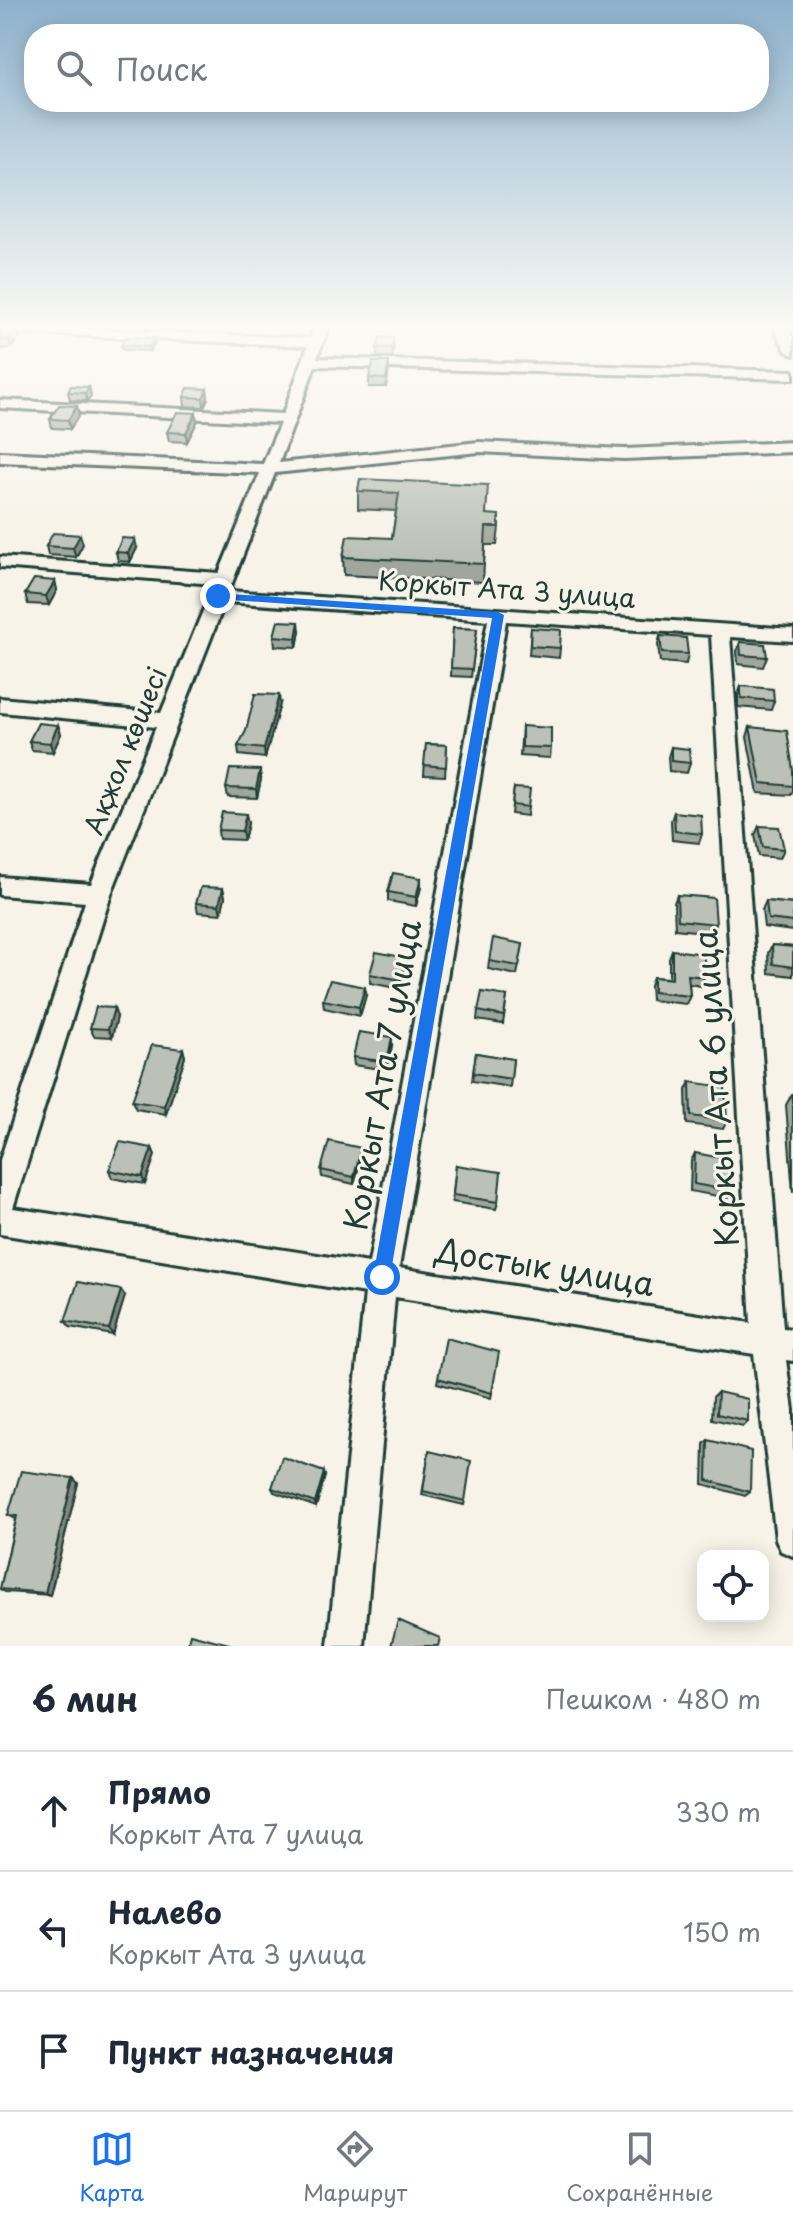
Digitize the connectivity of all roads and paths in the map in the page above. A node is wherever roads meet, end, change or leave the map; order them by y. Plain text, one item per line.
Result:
1 (295, 403) edge
2 (0, 404) edge
3 (289, 419) junction
4 (793, 447) edge
5 (0, 457) edge
6 (269, 469) junction
7 (0, 562) edge
8 (222, 587) junction
9 (498, 615) junction
10 (720, 630) junction
11 (793, 635) edge
12 (0, 705) edge
13 (168, 721) junction
14 (0, 886) edge
15 (99, 894) junction
16 (0, 1204) edge
17 (0, 1220) edge
18 (382, 1277) junction
19 (781, 1343) edge
20 (793, 1539) edge
21 (346, 1646) edge

1 - 3 street, Ақжол көшесі
2 - 3 street
3 - 6 street, Ақжол көшесі
4 - 6 street
5 - 6 street
6 - 8 street, Ақжол көшесі
7 - 8 street, Коркыт Ата 3 улица
8 - 9 street, Коркыт Ата 3 улица
8 - 13 street, Ақжол көшесі
9 - 10 street, Коркыт Ата 3 улица
9 - 18 street, Коркыт Ата 7 улица
10 - 11 street, Коркыт Ата 3 улица
10 - 19 street, Коркыт Ата 6 улица
12 - 13 street
13 - 15 street, Ақжол көшесі
14 - 15 street
15 - 16 street, Ақжол көшесі
17 - 18 street, Достык улица
18 - 19 street, Достык улица
18 - 21 street, Коркыт Ата 7 улица
19 - 20 street, Коркыт Ата 6 улица

